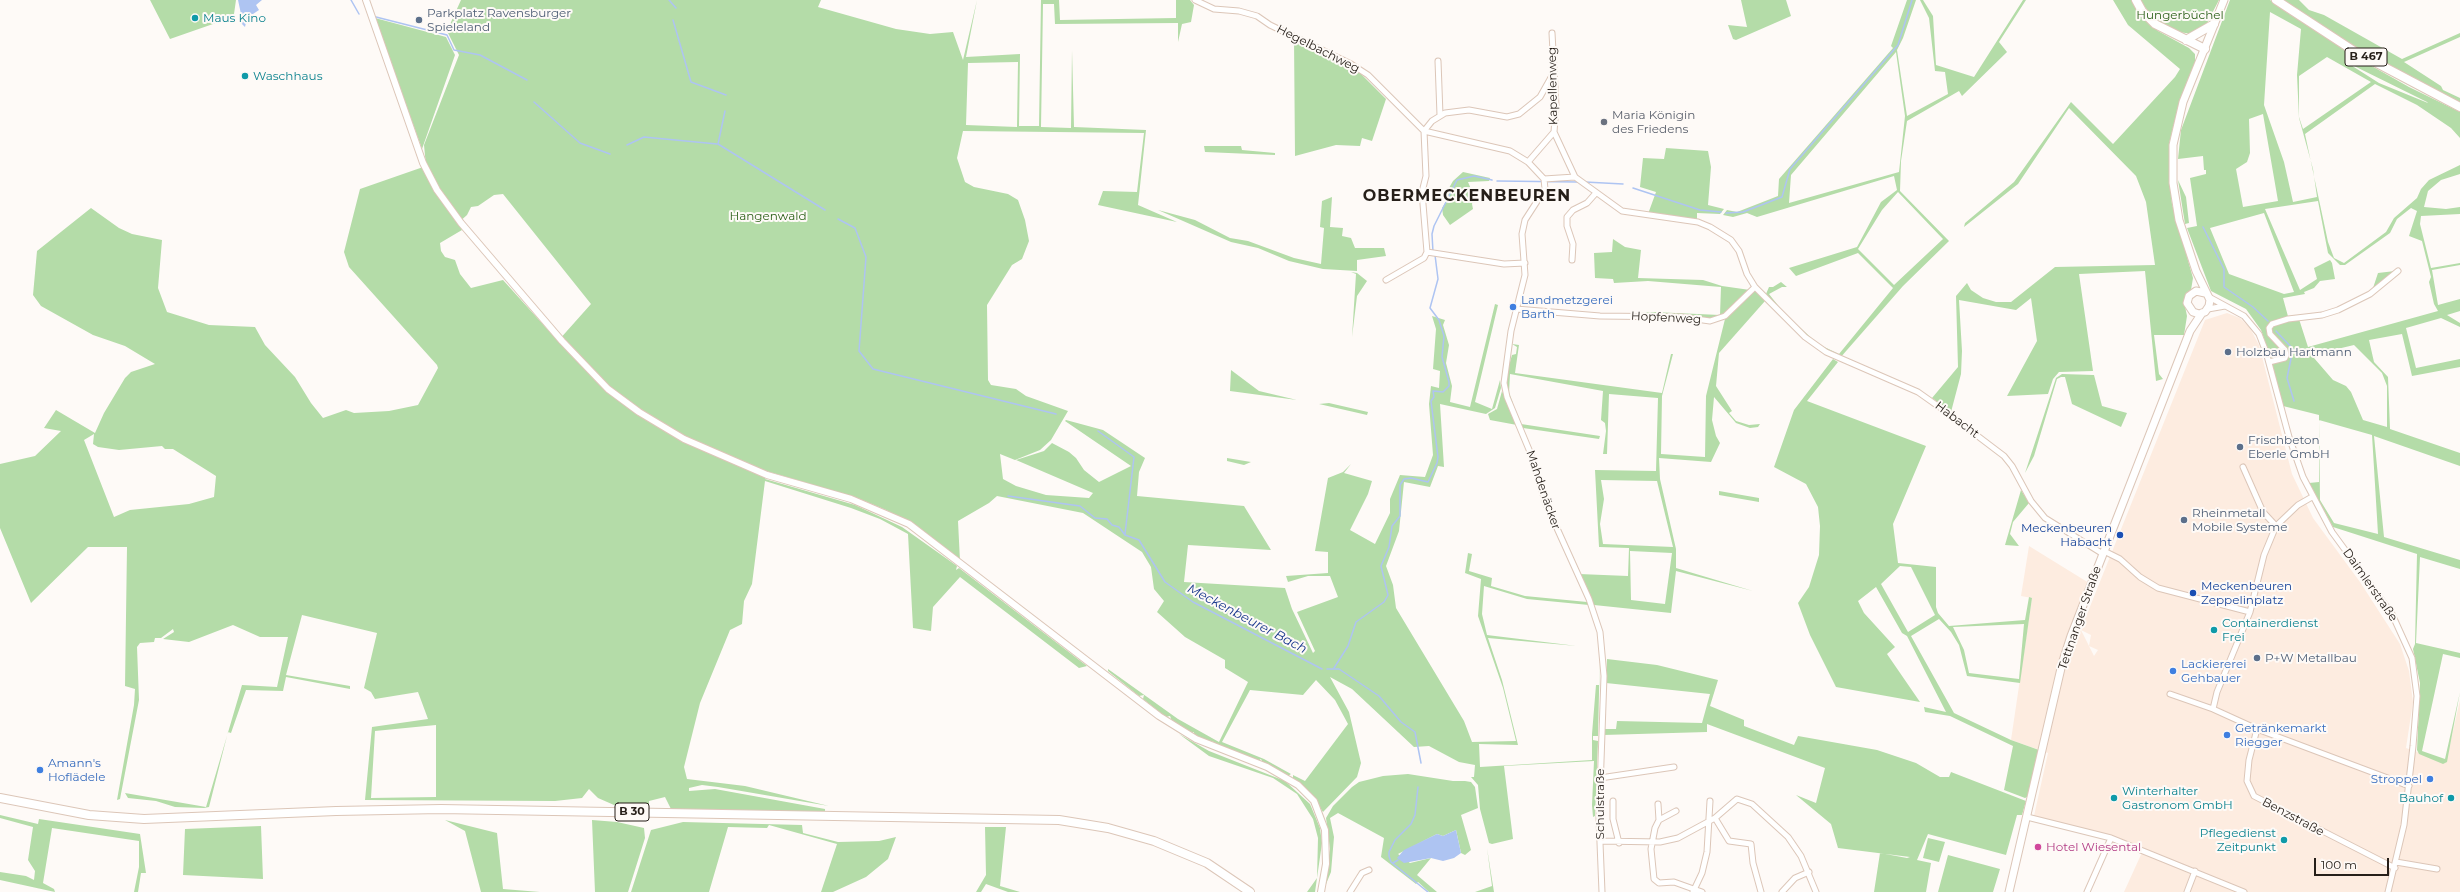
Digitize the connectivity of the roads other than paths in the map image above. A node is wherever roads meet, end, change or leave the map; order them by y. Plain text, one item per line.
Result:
1 (366, 0) edge
2 (1195, 0) edge
3 (2136, 0) edge
4 (2224, 0) edge
5 (2276, 0) edge
6 (2214, 24) junction
7 (1552, 34) dead end
8 (2186, 40) junction
9 (2204, 49) junction
10 (1438, 61) dead end
11 (1553, 74) junction
12 (2460, 107) edge
13 (1440, 115) junction
14 (1424, 132) junction
15 (1554, 132) junction
16 (1528, 162) junction
17 (1576, 178) junction
18 (1545, 181) junction
19 (1596, 194) junction
20 (1432, 253) junction
21 (1572, 260) dead end
22 (1525, 263) junction
23 (2196, 271) junction
24 (2398, 271) dead end
25 (1386, 280) dead end
26 (1755, 287) junction
27 (2193, 292) junction
28 (2207, 295) junction
29 (2225, 306) junction
30 (1516, 309) junction
31 (2191, 311) junction
32 (2205, 311) junction
33 (1785, 318) joint
34 (2190, 331) junction
35 (2269, 362) junction
36 (2243, 467) dead end
37 (2312, 497) junction
38 (2276, 526) junction
39 (2104, 552) junction
40 (2250, 612) junction
41 (2170, 694) dead end
42 (2213, 709) junction
43 (1602, 715) joint
44 (2257, 729) junction
45 (1674, 767) dead end
46 (1600, 778) junction
47 (2409, 786) junction
48 (0, 798) edge
49 (1613, 801) dead end
50 (1710, 801) dead end
51 (1658, 804) dead end
52 (1676, 811) dead end
53 (2027, 817) junction
54 (1715, 818) junction
55 (1659, 820) junction
56 (1709, 822) junction
57 (2111, 838) junction
58 (1600, 841) junction
59 (1654, 842) junction
60 (1619, 843) junction
61 (2396, 862) junction
62 (2395, 868) junction
63 (2437, 869) dead end
64 (1369, 870) dead end
65 (2195, 871) junction
66 (1809, 872) junction
67 (1694, 891) edge
68 (1250, 892) edge
69 (1321, 892) edge
70 (1350, 892) edge
71 (1602, 892) edge
72 (1702, 892) edge
73 (1761, 892) edge
74 (1782, 892) edge
75 (1816, 892) edge
76 (2009, 892) edge
77 (2087, 892) edge
78 (2186, 892) edge
79 (2244, 892) edge
80 (2388, 892) edge

1 - 69 street
2 - 14 street, Hegelbachweg
3 - 8 main road
4 - 6 main road
5 - 12 main road, B 467
6 - 8 main road
6 - 9 main road
7 - 11 street, Kapellenweg
8 - 9 main road
9 - 23 main road
10 - 13 street
11 - 13 street
11 - 15 street, Kapellenweg
13 - 14 street
14 - 16 street
14 - 20 street
15 - 16 street
15 - 17 street, Kapellenweg
16 - 18 street
17 - 18 street
17 - 19 street, Kapellenweg
18 - 22 street, Mahdenäcker
19 - 21 street
19 - 26 street, Kapellenweg
20 - 22 street
20 - 25 street
22 - 30 street, Mahdenäcker
23 - 27 main road
23 - 28 main road
24 - 35 street
26 - 30 street, Hopfenweg
26 - 33 street, Kapellenweg
27 - 28 main road
27 - 31 main road
28 - 29 street, Daimlerstraße
28 - 32 main road
29 - 32 street
29 - 35 street, Daimlerstraße
30 - 43 street, Mahdenäcker
31 - 32 main road
31 - 34 main road, Tettnanger Straße
32 - 34 main road, Tettnanger Straße
33 - 39 street, Habacht
34 - 39 main road, Tettnanger Straße
35 - 37 street, Daimlerstraße
36 - 38 street
37 - 38 street
37 - 47 street, Daimlerstraße
38 - 40 street
39 - 40 street, Habacht
39 - 53 main road, Tettnanger Straße
40 - 42 street
41 - 42 street
42 - 44 street
43 - 46 street, Schulstraße
44 - 47 street
44 - 62 street, Benzstraße
45 - 46 street
46 - 58 street, Schulstraße
47 - 61 street, Daimlerstraße
48 - 68 main road, B 30
49 - 60 street
50 - 56 street
51 - 55 street
52 - 55 street
53 - 57 street
53 - 76 main road, Tettnanger Straße
54 - 56 street
54 - 66 street
54 - 73 street
55 - 59 street
56 - 59 street
56 - 67 street
57 - 65 street
57 - 77 street
58 - 60 street
58 - 71 street, Schulstraße
59 - 60 street
59 - 67 street
61 - 62 street, Daimlerstraße
61 - 63 street
62 - 80 street, Daimlerstraße
64 - 70 street
65 - 78 street
65 - 79 street
66 - 74 street
66 - 75 street
67 - 72 street

